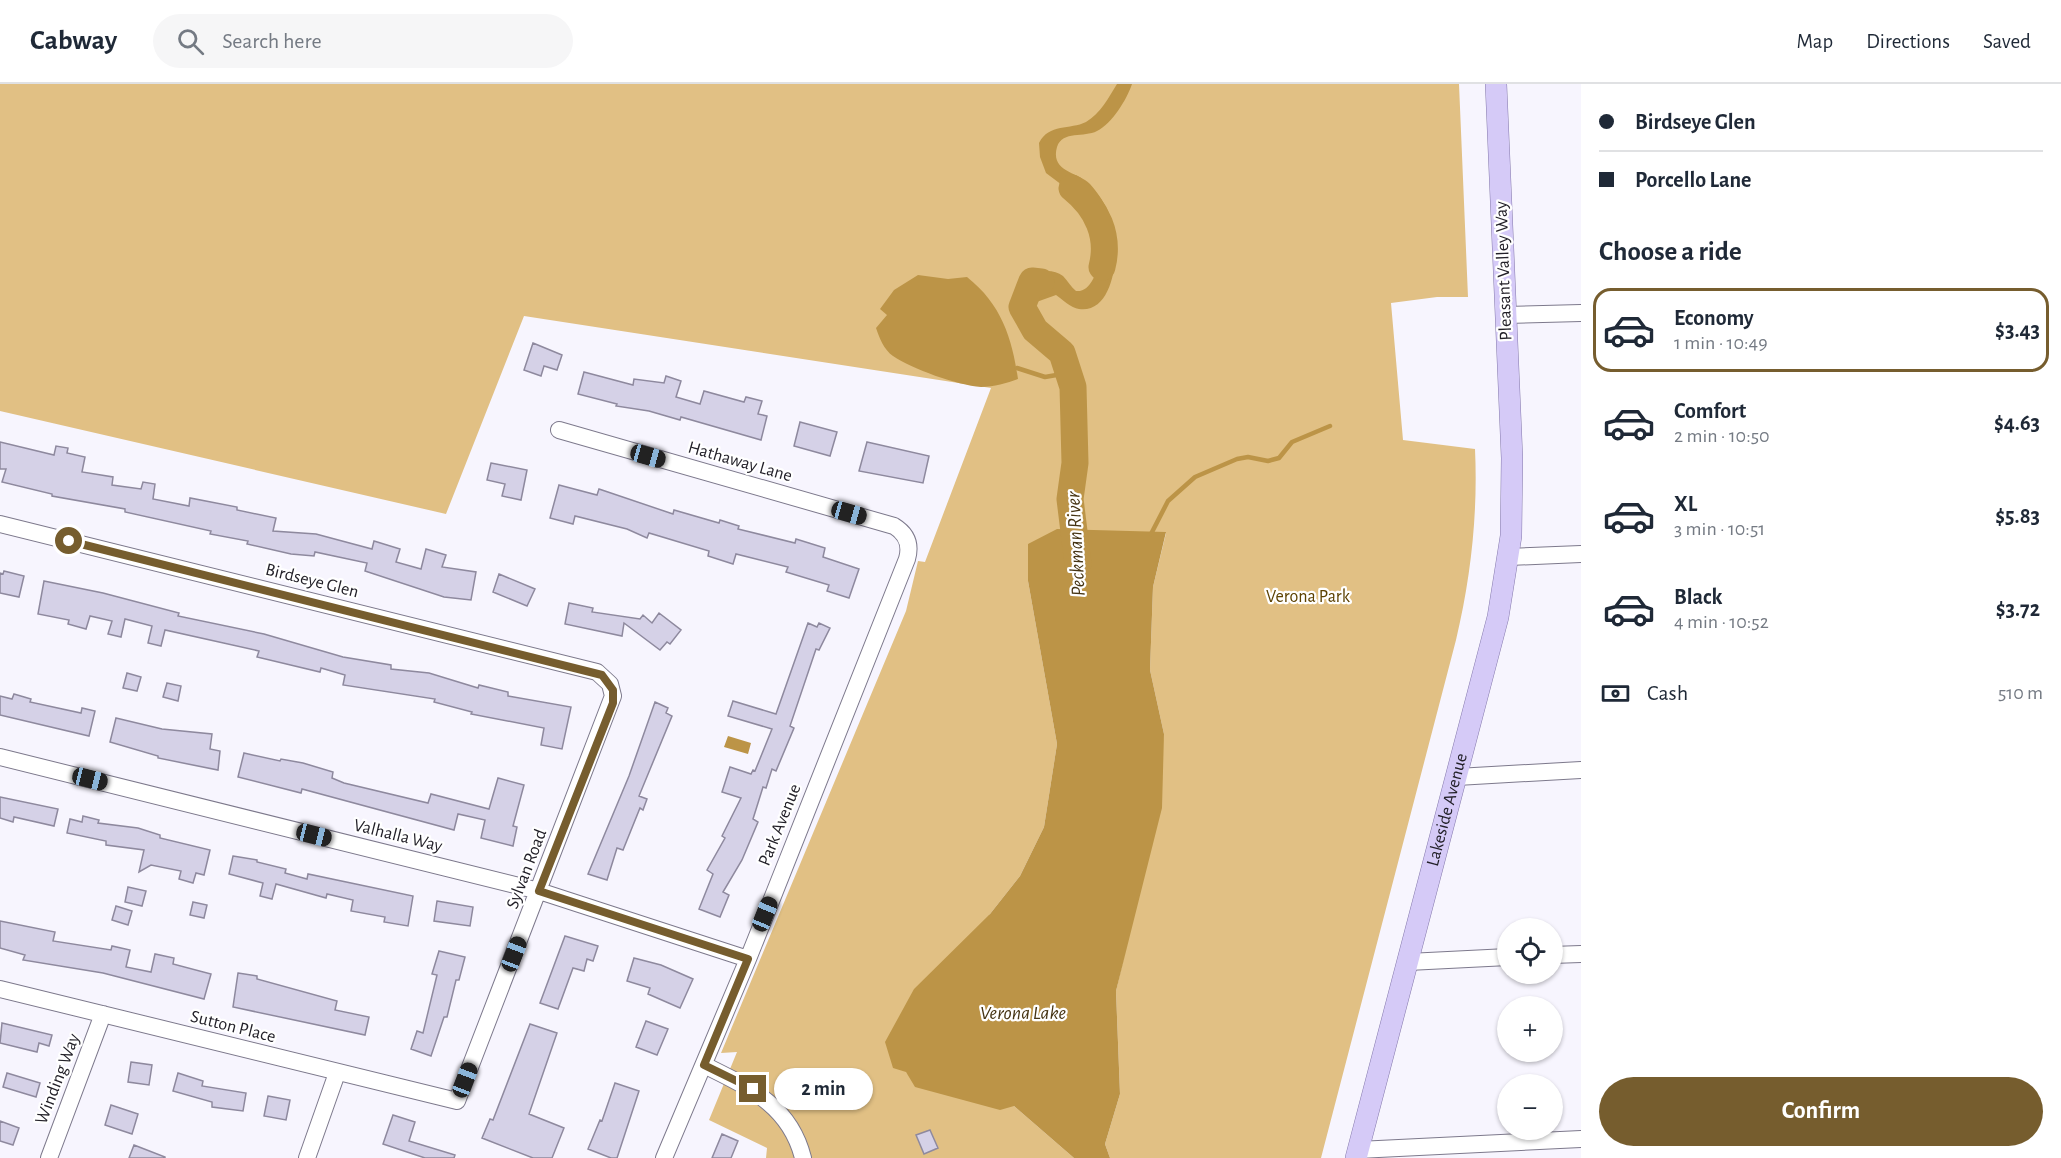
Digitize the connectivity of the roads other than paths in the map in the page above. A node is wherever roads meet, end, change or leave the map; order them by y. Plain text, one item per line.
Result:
1 (1496, 84) edge
2 (1581, 313) edge
3 (1506, 315) junction
4 (559, 430) dead end
5 (1512, 458) joint
6 (0, 524) edge
7 (906, 538) joint
8 (1581, 554) edge
9 (1509, 557) junction
10 (610, 684) joint
11 (0, 757) edge
12 (1581, 770) edge
13 (1457, 777) junction
14 (539, 891) junction
15 (1581, 954) edge
16 (1563, 955) edge
17 (1497, 958) edge
18 (748, 959) junction
19 (1408, 962) junction
20 (0, 989) edge
21 (103, 1014) junction
22 (704, 1065) junction
23 (337, 1073) junction
24 (457, 1101) joint
25 (1581, 1139) edge
26 (1357, 1154) edge
27 (49, 1158) edge
28 (306, 1158) edge
29 (664, 1158) edge
30 (803, 1158) edge

1 - 3 main road, Pleasant Valley Way
2 - 3 street
3 - 5 main road, Pleasant Valley Way
4 - 7 street, Hathaway Lane
5 - 9 main road, Lakeside Avenue
6 - 10 street, Birdseye Glen
7 - 18 street, Park Avenue
8 - 9 street
9 - 13 main road, Lakeside Avenue
10 - 14 street, Sylvan Road
11 - 14 street, Valhalla Way
12 - 13 street
13 - 19 main road, Lakeside Avenue
14 - 18 street, Valhalla Way
14 - 24 street, Sylvan Road
15 - 16 street
17 - 19 street
18 - 22 street, Park Avenue
19 - 26 main road, Lakeside Avenue
20 - 21 street, Sutton Place
21 - 23 street, Sutton Place
21 - 27 street, Winding Way
22 - 29 street, Park Avenue
22 - 30 street
23 - 24 street, Sutton Place
23 - 28 street
25 - 26 street

